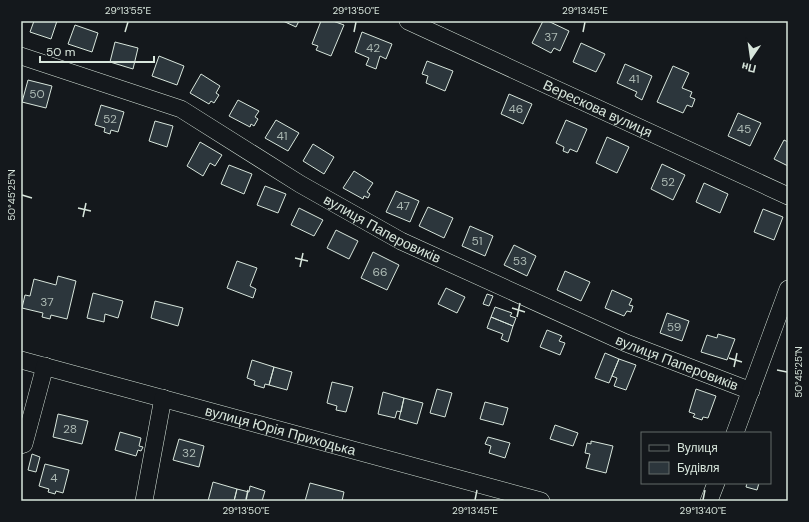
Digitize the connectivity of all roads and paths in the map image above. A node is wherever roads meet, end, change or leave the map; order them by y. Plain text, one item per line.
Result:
1 (408, 21) edge
2 (21, 56) edge
3 (788, 196) edge
4 (788, 289) edge
5 (21, 360) edge
6 (44, 366) junction
7 (751, 391) junction
8 (164, 398) junction
9 (735, 432) edge
10 (21, 445) edge
11 (716, 484) edge
12 (144, 501) edge
13 (541, 501) edge
14 (709, 501) edge

1 - 3 street, Верескова вулиця
2 - 7 street, вулиця Паперовиків
4 - 7 street
5 - 6 street, вулиця Юрія Приходька
6 - 8 street, вулиця Юрія Приходька
6 - 10 street
7 - 9 street
8 - 12 street
8 - 13 street, вулиця Юрія Приходька
11 - 14 street

